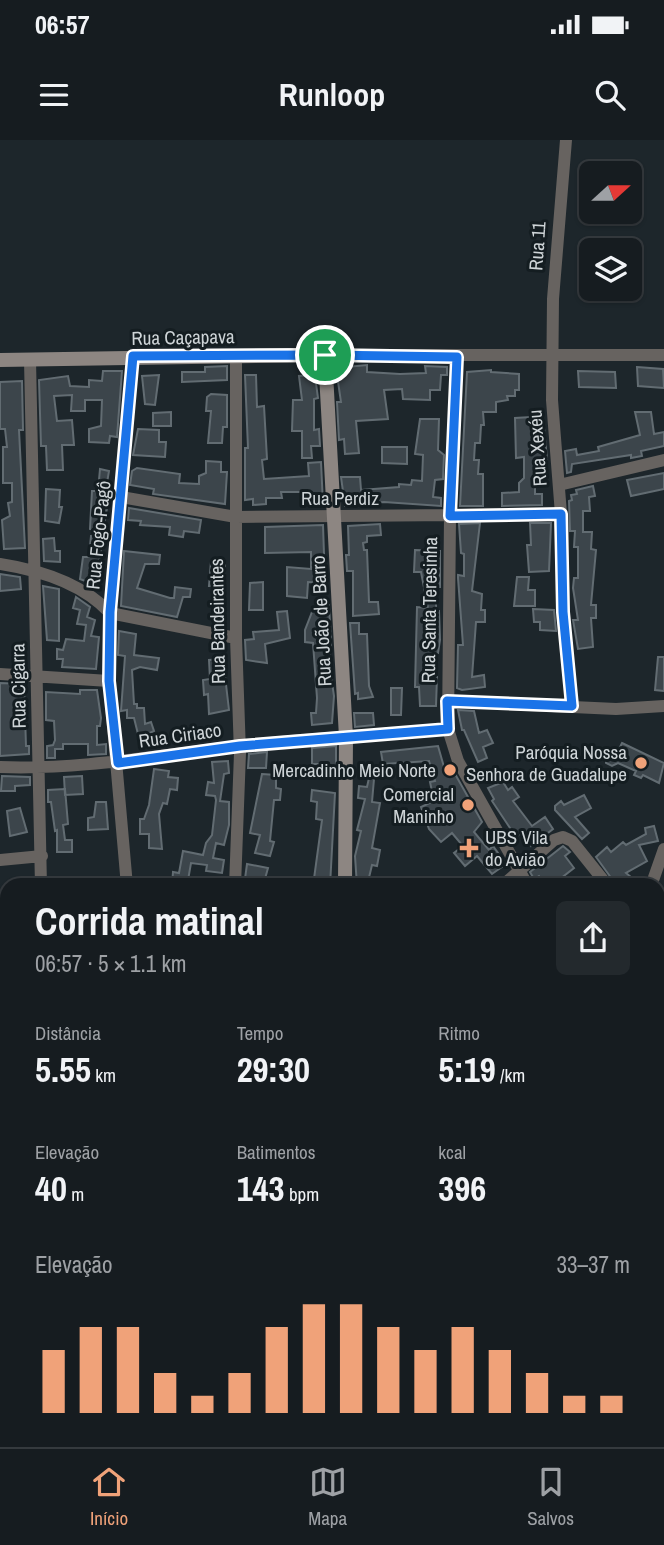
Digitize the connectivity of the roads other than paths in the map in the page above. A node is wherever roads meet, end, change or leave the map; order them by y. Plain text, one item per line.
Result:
1 (566, 140) edge
2 (552, 354) junction
3 (236, 355) junction
4 (325, 355) junction
5 (664, 355) edge
6 (133, 356) junction
7 (457, 357) junction
8 (0, 360) edge
9 (30, 360) junction
10 (664, 460) edge
11 (559, 485) junction
12 (121, 497) junction
13 (561, 514) junction
14 (450, 516) junction
15 (236, 517) junction
16 (336, 518) junction
17 (0, 565) edge
18 (35, 569) junction
19 (110, 612) junction
20 (236, 638) junction
21 (0, 674) edge
22 (38, 676) junction
23 (109, 681) junction
24 (447, 701) junction
25 (572, 706) junction
26 (664, 706) edge
27 (448, 729) junction
28 (346, 737) junction
29 (240, 746) junction
30 (118, 763) junction
31 (0, 767) edge
32 (39, 768) junction
33 (664, 849) edge
34 (41, 856) junction
35 (0, 860) edge
36 (520, 870) junction
37 (41, 878) edge
38 (126, 878) edge
39 (234, 878) edge
40 (345, 878) edge
41 (511, 878) edge
42 (524, 878) edge
43 (602, 878) edge
44 (654, 878) edge

1 - 2 street, Rua 11
2 - 5 street
2 - 7 street
2 - 11 street, Rua Xexéu
3 - 4 street, Rua Caçapava
3 - 6 street, Rua Caçapava
3 - 15 street, Rua Bandeirantes
4 - 7 street
4 - 16 street, Rua João de Barro
6 - 9 street, Rua Caçapava
6 - 12 street, Rua Fogo-Pagô
7 - 14 street, Rua Santa Teresinha
8 - 9 street, Rua Caçapava
9 - 18 street, Rua Cigarra
10 - 11 street
11 - 13 street, Rua Xexéu
12 - 15 street, Rua Perdiz
12 - 19 street, Rua Fogo-Pagô
13 - 14 street, Rua Perdiz
13 - 25 street, Rua Xexéu
14 - 16 street, Rua Perdiz
14 - 24 street, Rua Santa Teresinha
15 - 16 street, Rua Perdiz
15 - 20 street, Rua Bandeirantes
16 - 28 street, Rua João de Barro
17 - 18 street
18 - 19 street
18 - 22 street, Rua Cigarra
19 - 20 street
19 - 23 street, Rua Fogo-Pagô
20 - 29 street, Rua Bandeirantes
21 - 22 street
22 - 23 street
22 - 32 street, Rua Cigarra
23 - 30 street, Rua Fogo-Pagô
24 - 25 street
24 - 27 street, Rua Santa Teresinha
25 - 26 street
27 - 28 street, Rua Ciriaco
27 - 36 street, Rua Santa Teresinha
28 - 29 street, Rua Ciriaco
28 - 40 street, Rua João de Barro
29 - 30 street, Rua Ciriaco
29 - 39 street, Rua Bandeirantes
30 - 32 street, Rua Ciriaco
30 - 38 street, Rua Fogo-Pagô
31 - 32 street, Rua Ciriaco
32 - 34 street, Rua Cigarra
33 - 44 street
34 - 35 street
34 - 37 street, Rua Cigarra
36 - 41 street
36 - 42 street, Rua Santa Teresinha
36 - 43 street

